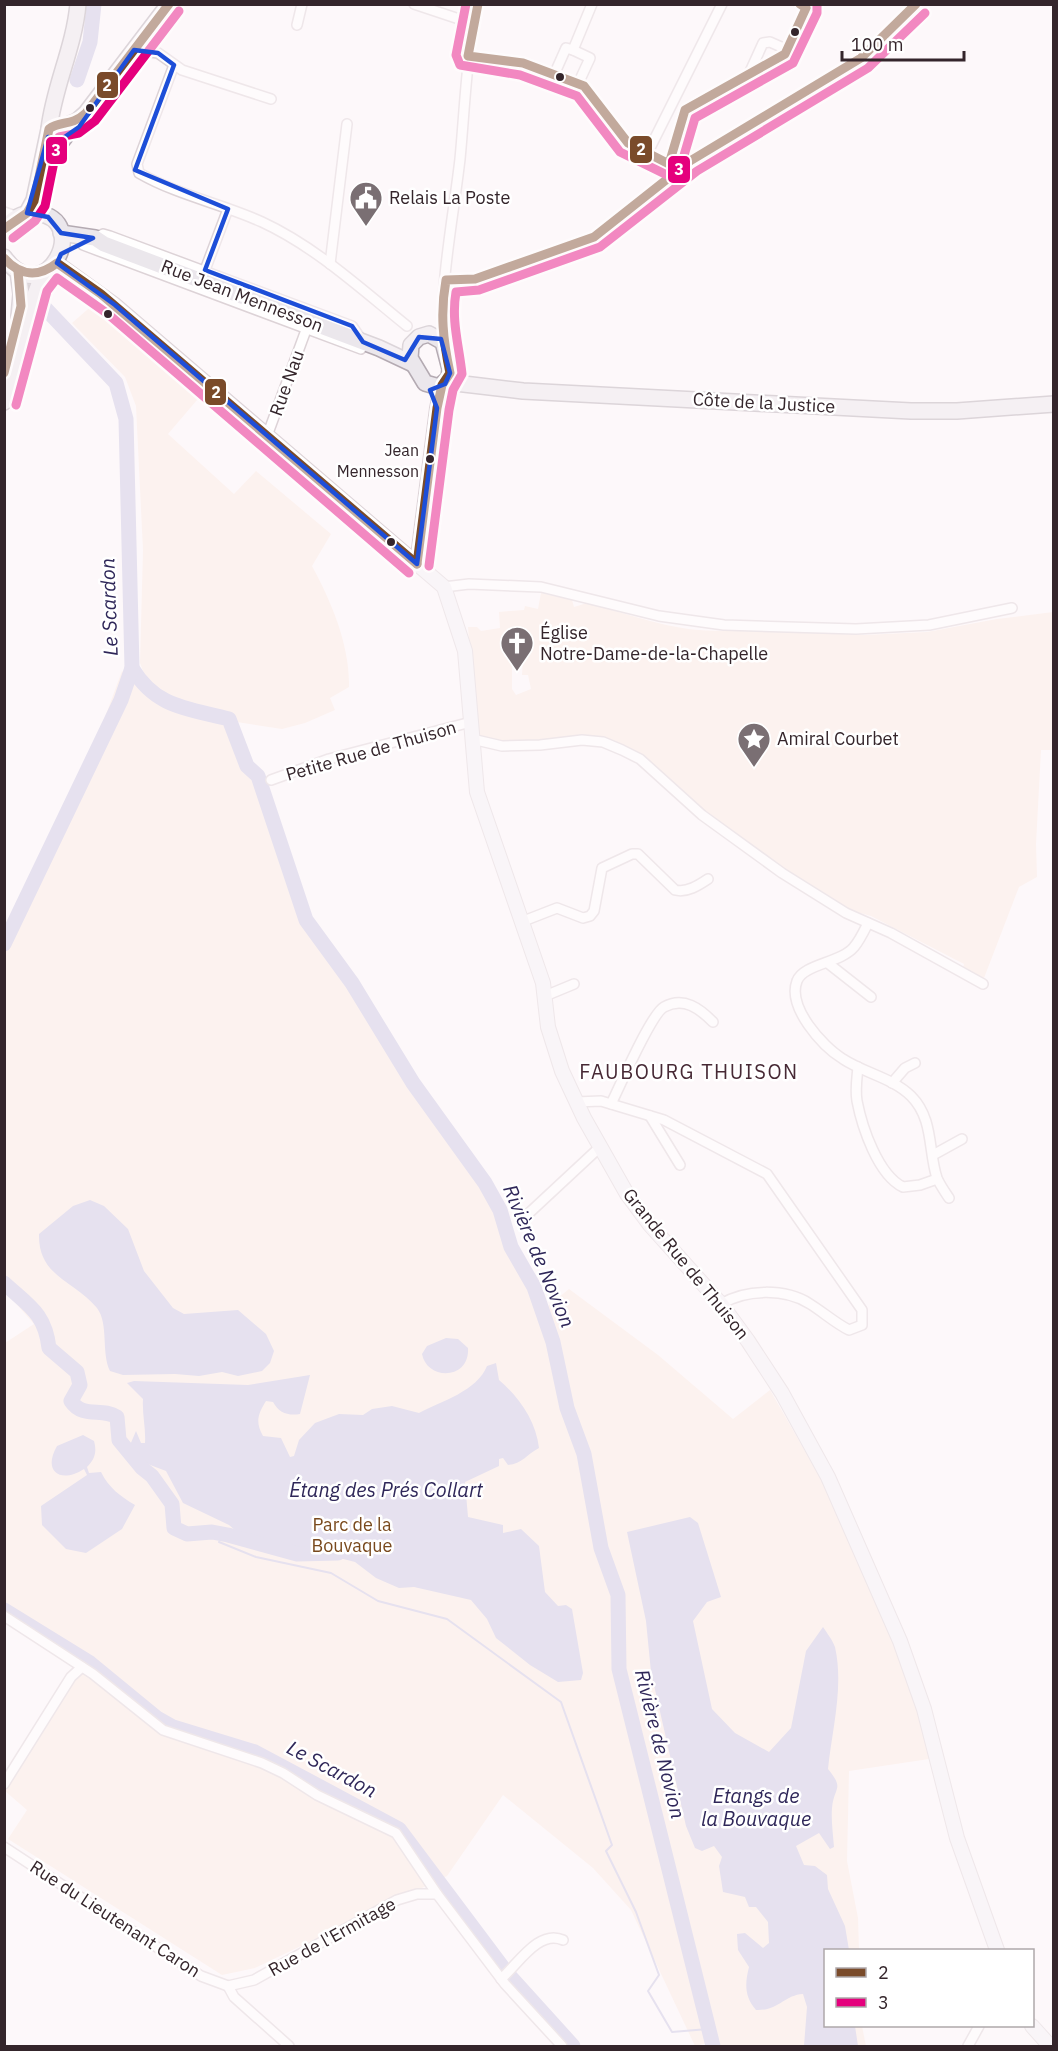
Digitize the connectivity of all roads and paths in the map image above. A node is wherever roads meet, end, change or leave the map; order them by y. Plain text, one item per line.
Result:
1 (78, 4) edge
2 (84, 4) edge
3 (169, 4) edge
4 (302, 4) edge
5 (414, 4) edge
6 (478, 4) edge
7 (592, 4) edge
8 (722, 4) edge
9 (799, 4) edge
10 (917, 4) edge
11 (474, 24) junction
12 (297, 25) dead end
13 (151, 28) junction
14 (134, 50) junction
15 (573, 50) junction
16 (789, 50) junction
17 (158, 53) junction
18 (468, 56) junction
19 (174, 65) junction
20 (554, 75) junction
21 (748, 76) junction
22 (578, 84) junction
23 (271, 99) dead end
24 (346, 124) dead end
25 (58, 133) junction
26 (647, 154) junction
27 (669, 164) junction
28 (672, 175) junction
29 (228, 209) junction
30 (16, 214) edge
31 (48, 217) junction
32 (5, 229) edge
33 (61, 233) junction
34 (94, 242) junction
35 (5, 258) edge
36 (59, 259) junction
37 (330, 264) junction
38 (205, 270) junction
39 (18, 271) junction
40 (43, 273) junction
41 (446, 280) junction
42 (441, 310) junction
43 (407, 326) dead end
44 (306, 330) junction
45 (426, 335) junction
46 (363, 342) junction
47 (443, 342) junction
48 (411, 345) junction
49 (383, 349) junction
50 (413, 364) junction
51 (6, 367) edge
52 (442, 380) junction
53 (4, 402) edge
54 (1053, 404) edge
55 (267, 436) junction
56 (417, 564) junction
57 (444, 587) junction
58 (1012, 609) dead end
59 (471, 722) junction
60 (472, 739) junction
61 (271, 780) dead end
62 (708, 879) dead end
63 (521, 922) junction
64 (868, 923) junction
65 (829, 964) junction
66 (574, 984) dead end
67 (983, 984) dead end
68 (545, 996) junction
69 (871, 997) dead end
70 (713, 1022) dead end
71 (915, 1063) dead end
72 (858, 1067) junction
73 (892, 1083) junction
74 (576, 1102) junction
75 (611, 1104) junction
76 (650, 1116) junction
77 (962, 1139) dead end
78 (600, 1147) junction
79 (933, 1155) junction
80 (680, 1165) dead end
81 (937, 1179) junction
82 (948, 1198) dead end
83 (528, 1214) dead end
84 (721, 1304) junction
85 (4, 1616) edge
86 (82, 1667) junction
87 (4, 1784) edge
88 (4, 1847) edge
89 (437, 1894) junction
90 (563, 1940) dead end
91 (997, 1949) edge
92 (505, 1975) junction
93 (228, 1986) junction
94 (978, 2027) edge
95 (1034, 2027) edge
96 (289, 2046) edge
97 (562, 2046) edge
98 (968, 2046) edge
99 (1050, 2046) edge

1 - 25 main road
2 - 25 main road
3 - 13 main road
4 - 12 street
5 - 11 street
6 - 11 street
7 - 15 street
8 - 26 street
9 - 16 street
10 - 28 street
11 - 18 street
13 - 14 main road
13 - 17 street
14 - 17 street
14 - 25 main road
15 - 20 street
15 - 22 street
16 - 21 street
16 - 21 street
17 - 19 street
18 - 20 street
18 - 41 street
19 - 23 street
19 - 29 street
20 - 22 street
21 - 27 street
22 - 26 street
24 - 37 street
25 - 30 main road
25 - 31 main road
26 - 27 street
27 - 28 street
28 - 41 street
29 - 37 street
29 - 38 street
30 - 31 main road
30 - 32 main road
31 - 33 main road
33 - 34 main road, Rue Jean Mennesson
33 - 36 main road
34 - 36 main road
34 - 38 street
34 - 44 street
34 - 46 main road, Rue Jean Mennesson
35 - 39 main road
36 - 40 main road
36 - 55 street
37 - 43 street
38 - 46 street
39 - 40 main road
39 - 51 main road
40 - 53 main road
41 - 42 street
42 - 45 street
42 - 47 street
44 - 49 street
44 - 55 street, Rue Nau
45 - 47 main road
45 - 48 main road
46 - 49 main road, Rue Jean Mennesson
47 - 52 main road
48 - 49 main road, Rue Jean Mennesson
48 - 50 main road
49 - 50 main road, Rue Jean Mennesson
50 - 52 main road
52 - 54 main road, Côte de la Justice
52 - 56 street
55 - 56 street
56 - 57 street
57 - 58 street
57 - 59 street, Grande Rue de Thuison
59 - 60 street, Grande Rue de Thuison
59 - 61 street, Petite Rue de Thuison
60 - 63 street, Grande Rue de Thuison
60 - 64 street
62 - 63 street
63 - 68 street, Grande Rue de Thuison
64 - 65 street
64 - 67 street
65 - 69 street
65 - 72 street
66 - 68 street
68 - 74 street, Grande Rue de Thuison
70 - 75 street
71 - 73 street
72 - 73 street
72 - 81 street
73 - 79 street
74 - 75 street
74 - 78 street, Grande Rue de Thuison
75 - 76 street
76 - 80 street
76 - 84 street
77 - 79 street
78 - 83 street
78 - 84 street, Grande Rue de Thuison
79 - 81 street
81 - 82 street
84 - 91 street, Grande Rue de Thuison
85 - 86 street
86 - 87 street
86 - 89 street
88 - 93 street, Rue du Lieutenant Caron
89 - 92 street
89 - 93 street, Rue de l'Ermitage
90 - 92 street
92 - 97 street
93 - 96 street
94 - 98 street
95 - 99 street

